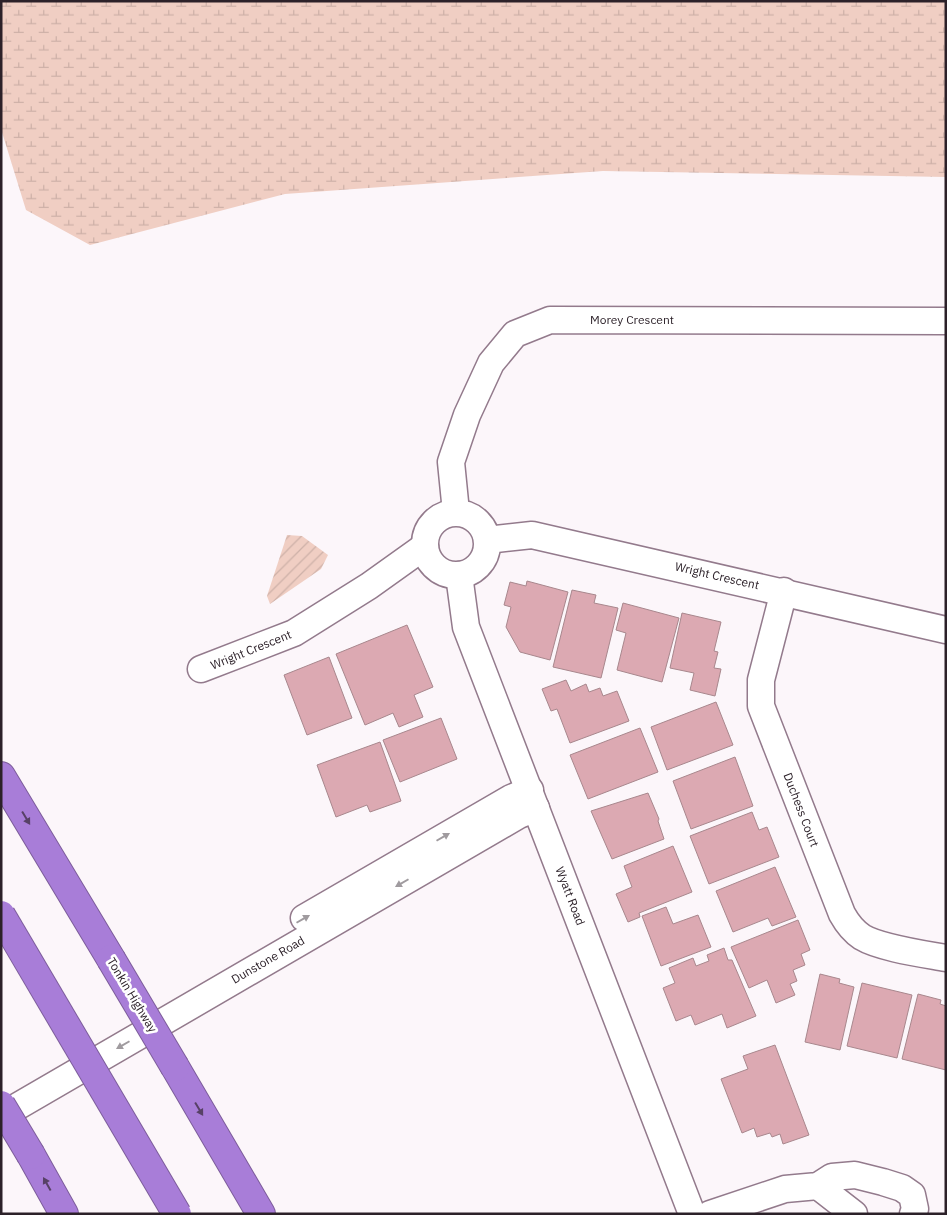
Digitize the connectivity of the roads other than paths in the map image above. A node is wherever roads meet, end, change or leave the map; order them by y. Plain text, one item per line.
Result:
1 (946, 321) edge
2 (456, 512) junction
3 (487, 540) junction
4 (425, 546) junction
5 (459, 575) junction
6 (784, 592) junction
7 (946, 630) edge
8 (201, 670) dead end
9 (1, 776) edge
10 (533, 799) junction
11 (1, 915) edge
12 (946, 958) edge
13 (1, 1095) edge
14 (1, 1104) edge
15 (1, 1116) edge
16 (818, 1186) junction
17 (64, 1214) edge
18 (177, 1214) edge
19 (261, 1214) edge
20 (692, 1214) edge
21 (710, 1214) edge
22 (854, 1214) edge
23 (912, 1214) edge

1 - 2 street, Morey Crescent
2 - 3 street
2 - 4 street
3 - 5 street
3 - 6 street, Wright Crescent
4 - 5 street
4 - 8 street, Wright Crescent
5 - 10 street, Wyatt Road
6 - 7 street, Wright Crescent
6 - 12 street, Duchess Court
9 -> 19 highway, Tonkin Highway, bridge
13 -> 10 street, Dunstone Road
10 -> 15 street, Dunstone Road
10 - 20 street, Wyatt Road
11 - 18 highway, bridge
17 -> 14 highway, bridge
16 - 21 street
16 - 22 street
16 - 23 street

